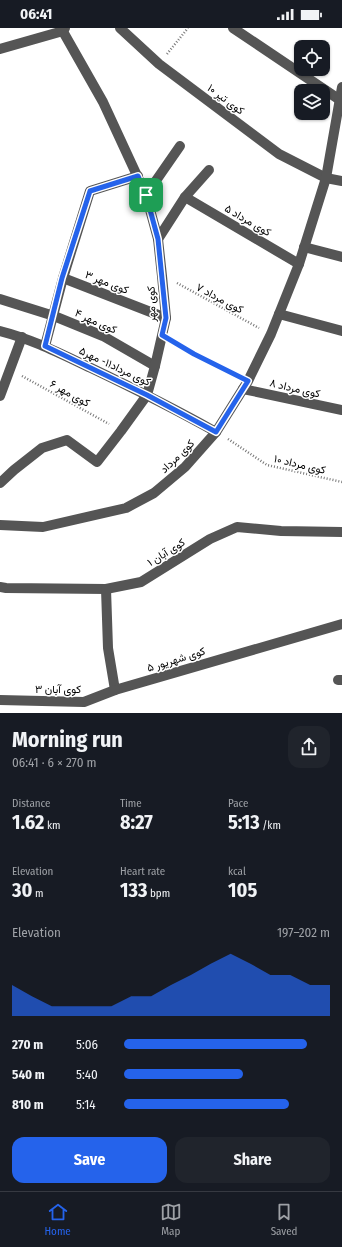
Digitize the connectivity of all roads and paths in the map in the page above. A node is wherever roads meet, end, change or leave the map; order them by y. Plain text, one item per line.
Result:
1 (120, 28) edge
2 (188, 28) edge
3 (233, 28) edge
4 (63, 29) edge
5 (0, 50) edge
6 (160, 64) junction
7 (342, 87) edge
8 (340, 100) junction
9 (338, 139) edge
10 (180, 146) dead end
11 (209, 170) dead end
12 (138, 176) junction
13 (326, 178) junction
14 (342, 181) edge
15 (146, 195) junction
16 (185, 197) junction
17 (158, 239) junction
18 (304, 247) junction
19 (342, 257) edge
20 (299, 264) junction
21 (162, 276) junction
22 (62, 278) junction
23 (0, 299) edge
24 (279, 314) junction
25 (54, 316) junction
26 (166, 318) junction
27 (0, 331) edge
28 (342, 331) edge
29 (271, 334) junction
30 (162, 335) junction
31 (22, 337) junction
32 (45, 346) junction
33 (155, 366) junction
34 (10, 369) junction
35 (246, 385) junction
36 (147, 395) junction
37 (0, 396) edge
38 (342, 410) edge
39 (121, 431) junction
40 (216, 432) junction
41 (342, 482) edge
42 (0, 484) edge
43 (0, 525) edge
44 (342, 532) edge
45 (0, 587) edge
46 (106, 589) junction
47 (342, 624) edge
48 (115, 690) junction
49 (0, 700) edge

1 - 6 street, کوی تیر ۱۰
2 - 6 path
3 - 8 street
4 - 5 street
4 - 12 street, کوی مهر
6 - 13 street, کوی تیر ۱۰
7 - 8 street, کوی مرداد
8 - 9 street, کوی مرداد
9 - 13 street, کوی مرداد
10 - 15 street
11 - 16 street
12 - 15 street, کوی مهر
12 - 22 street
13 - 14 street, کوی تیر ۱۰
13 - 18 street, کوی مرداد
15 - 17 street, کوی مهر
16 - 17 street
16 - 20 street, کوی مرداد ۵
17 - 21 street, کوی مهر
18 - 19 street
18 - 20 street, کوی مرداد
20 - 24 street, کوی مرداد
21 - 26 street, کوی مهر
21 - 29 path, کوی مرداد ۷
22 - 25 street
22 - 26 street, کوی مهر ۳
23 - 25 street, کوی مهر ۴
24 - 28 street
24 - 29 street, کوی مرداد
25 - 32 street
25 - 33 street, کوی مهر ۴
26 - 30 street, کوی مهر
27 - 31 street, کوی مرداد۱۱- مهر۵
29 - 35 street, کوی مرداد
30 - 33 street, کوی مهر
30 - 35 path
31 - 32 street, کوی مرداد۱۱- مهر۵
31 - 34 street
32 - 36 street, کوی مرداد۱۱- مهر۵
33 - 36 street, کوی مهر
34 - 37 street
34 - 39 path, کوی مهر ۶
35 - 38 street, کوی مرداد ۸
35 - 40 street, کوی مرداد
36 - 39 street, کوی مهر
36 - 40 street, کوی مرداد۱۱- مهر۵
39 - 42 street, کوی مهر
40 - 41 path, کوی مرداد ۱۰
40 - 43 street, کوی مرداد
44 - 46 street, کوی آبان ۱
45 - 46 street, کوی آبان ۱
46 - 48 street
47 - 48 street, کوی شهریور ۵
48 - 49 street, کوی آبان ۳

